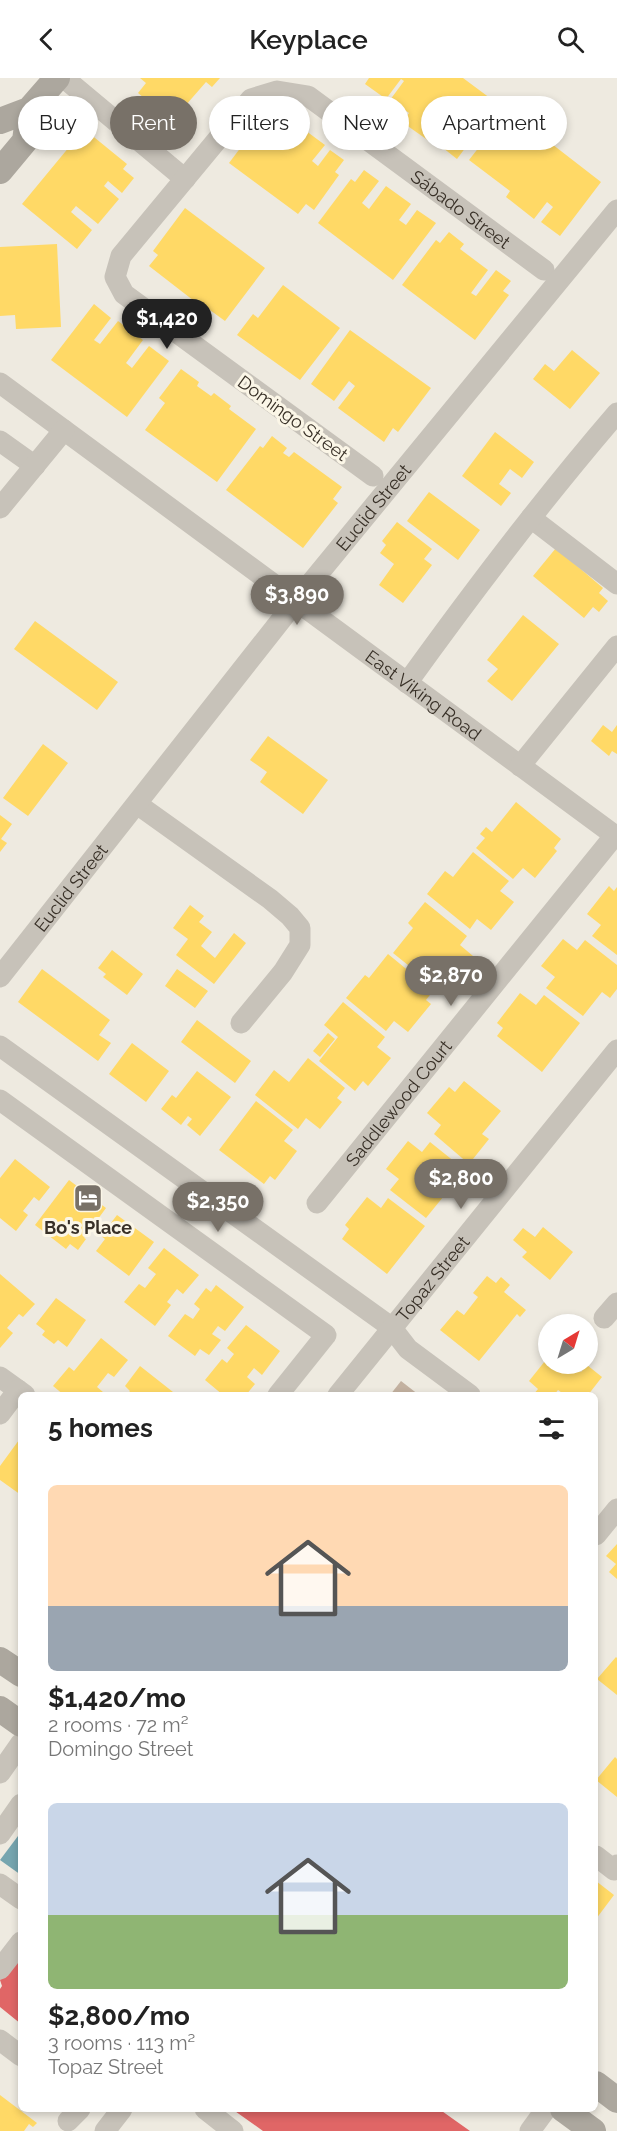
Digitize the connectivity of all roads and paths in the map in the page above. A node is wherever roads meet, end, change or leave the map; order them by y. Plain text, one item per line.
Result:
1 (57, 78) edge
2 (64, 78) edge
3 (41, 96) edge
4 (18, 114) edge
5 (0, 121) edge
6 (18, 149) edge
7 (0, 171) edge
8 (185, 179) junction
9 (617, 210) edge
10 (544, 270) dead end
11 (0, 383) edge
12 (617, 413) edge
13 (64, 430) junction
14 (0, 441) edge
15 (35, 466) junction
16 (373, 476) dead end
17 (0, 508) edge
18 (531, 518) junction
19 (617, 584) edge
20 (296, 601) junction
21 (617, 646) edge
22 (407, 683) junction
23 (520, 766) junction
24 (137, 804) junction
25 (616, 836) edge
26 (0, 977) edge
27 (241, 1023) dead end
28 (0, 1046) edge
29 (617, 1050) edge
30 (0, 1100) edge
31 (317, 1203) dead end
32 (391, 1327) junction
33 (0, 1377) edge
34 (22, 1392) edge
35 (280, 1392) edge
36 (340, 1392) edge
37 (466, 1392) edge
38 (18, 1396) edge
39 (0, 1413) edge
40 (617, 1509) edge
41 (598, 1533) edge
42 (0, 1660) edge
43 (18, 1672) edge
44 (18, 1747) edge
45 (0, 1773) edge
46 (18, 1808) edge
47 (0, 1834) edge
48 (598, 1858) edge
49 (617, 1865) edge
50 (0, 1884) edge
51 (18, 1897) edge
52 (12, 1945) edge
53 (0, 1969) edge
54 (0, 2040) edge
55 (18, 2054) edge
56 (598, 2086) edge
57 (617, 2100) edge
58 (120, 2112) edge
59 (209, 2112) edge
60 (544, 2112) edge
61 (567, 2112) edge
62 (105, 2131) edge
63 (233, 2131) edge
64 (530, 2131) edge
65 (593, 2131) edge

1 - 3 main road
2 - 8 street
4 - 5 main road
6 - 7 main road
8 - 10 street, Sábado Street
8 - 16 street, Domingo Street
9 - 20 street, Euclid Street
11 - 13 street, East Viking Road
12 - 18 street
13 - 15 street
13 - 20 street, East Viking Road
14 - 15 street
15 - 17 street
18 - 19 street
18 - 22 street
20 - 22 street, East Viking Road
20 - 24 street, Euclid Street
21 - 23 street
22 - 23 street, East Viking Road
23 - 25 street, East Viking Road
24 - 26 street, Euclid Street
24 - 27 street
25 - 31 street, Saddlewood Court
28 - 32 street
29 - 32 street, Topaz Street
30 - 35 street
32 - 36 street, Topaz Street
32 - 37 street
33 - 34 street
38 - 39 street
40 - 41 street
42 - 43 main road
44 - 45 street
46 - 47 street
48 - 49 street
50 - 51 street
52 - 53 street
54 - 55 street
56 - 57 main road
58 - 62 street
59 - 63 street
60 - 64 street
61 - 65 main road

